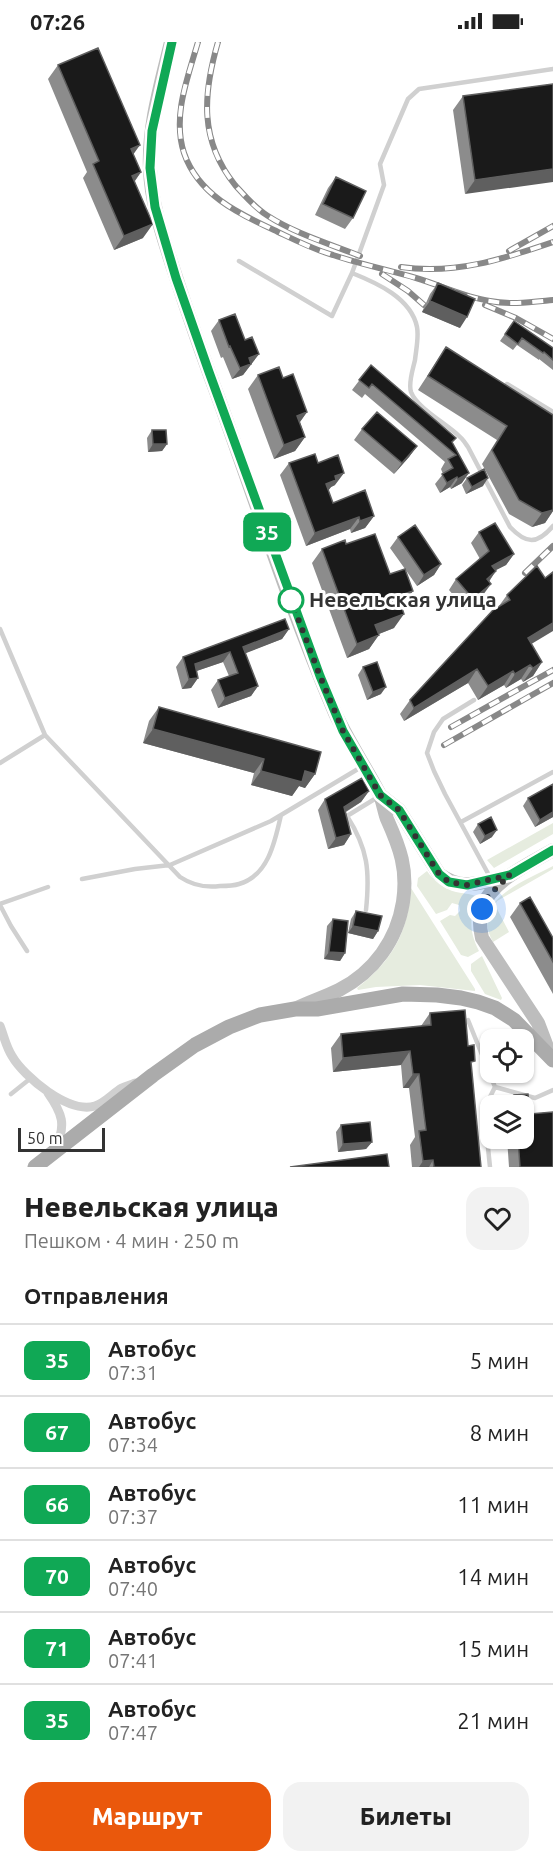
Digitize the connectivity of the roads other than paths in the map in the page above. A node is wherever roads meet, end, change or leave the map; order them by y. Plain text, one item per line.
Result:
1 (171, 42) edge
2 (553, 69) edge
3 (239, 261) dead end
4 (352, 273) junction
5 (507, 384) edge
6 (553, 412) edge
7 (553, 526) edge
8 (0, 629) edge
9 (474, 699) dead end
10 (45, 735) junction
11 (0, 763) edge
12 (363, 766) junction
13 (553, 772) edge
14 (380, 795) junction
15 (281, 815) junction
16 (461, 822) junction
17 (553, 850) edge
18 (170, 865) junction
19 (510, 875) junction
20 (82, 879) dead end
21 (492, 879) junction
22 (48, 887) dead end
23 (0, 904) edge
24 (366, 910) edge
25 (27, 951) dead end
26 (295, 1009) junction
27 (468, 1020) edge
28 (0, 1026) edge
29 (3, 1046) edge
30 (552, 1058) edge
31 (153, 1075) junction
32 (31, 1078) junction
33 (495, 1087) junction
34 (553, 1090) edge
35 (46, 1091) junction
36 (11, 1094) dead end
37 (41, 1163) edge
38 (490, 1167) edge

1 - 12 street
2 - 4 lane
3 - 4 lane
4 - 7 lane
5 - 6 lane
8 - 10 lane
9 - 16 lane
10 - 11 lane
10 - 18 lane
12 - 14 street
12 - 15 lane
13 - 16 lane
14 - 21 street
14 - 24 lane
14 - 26 street
15 - 18 lane
15 - 18 lane
16 - 21 lane
17 - 19 street
18 - 20 lane
19 - 21 street
19 - 30 street
22 - 23 lane
23 - 25 lane
26 - 30 main road
26 - 31 main road
27 - 33 lane
28 - 29 street
29 - 32 street
31 - 35 street
31 - 37 main road
32 - 35 street
32 - 36 lane
33 - 34 lane
33 - 38 lane
35 - 37 street

